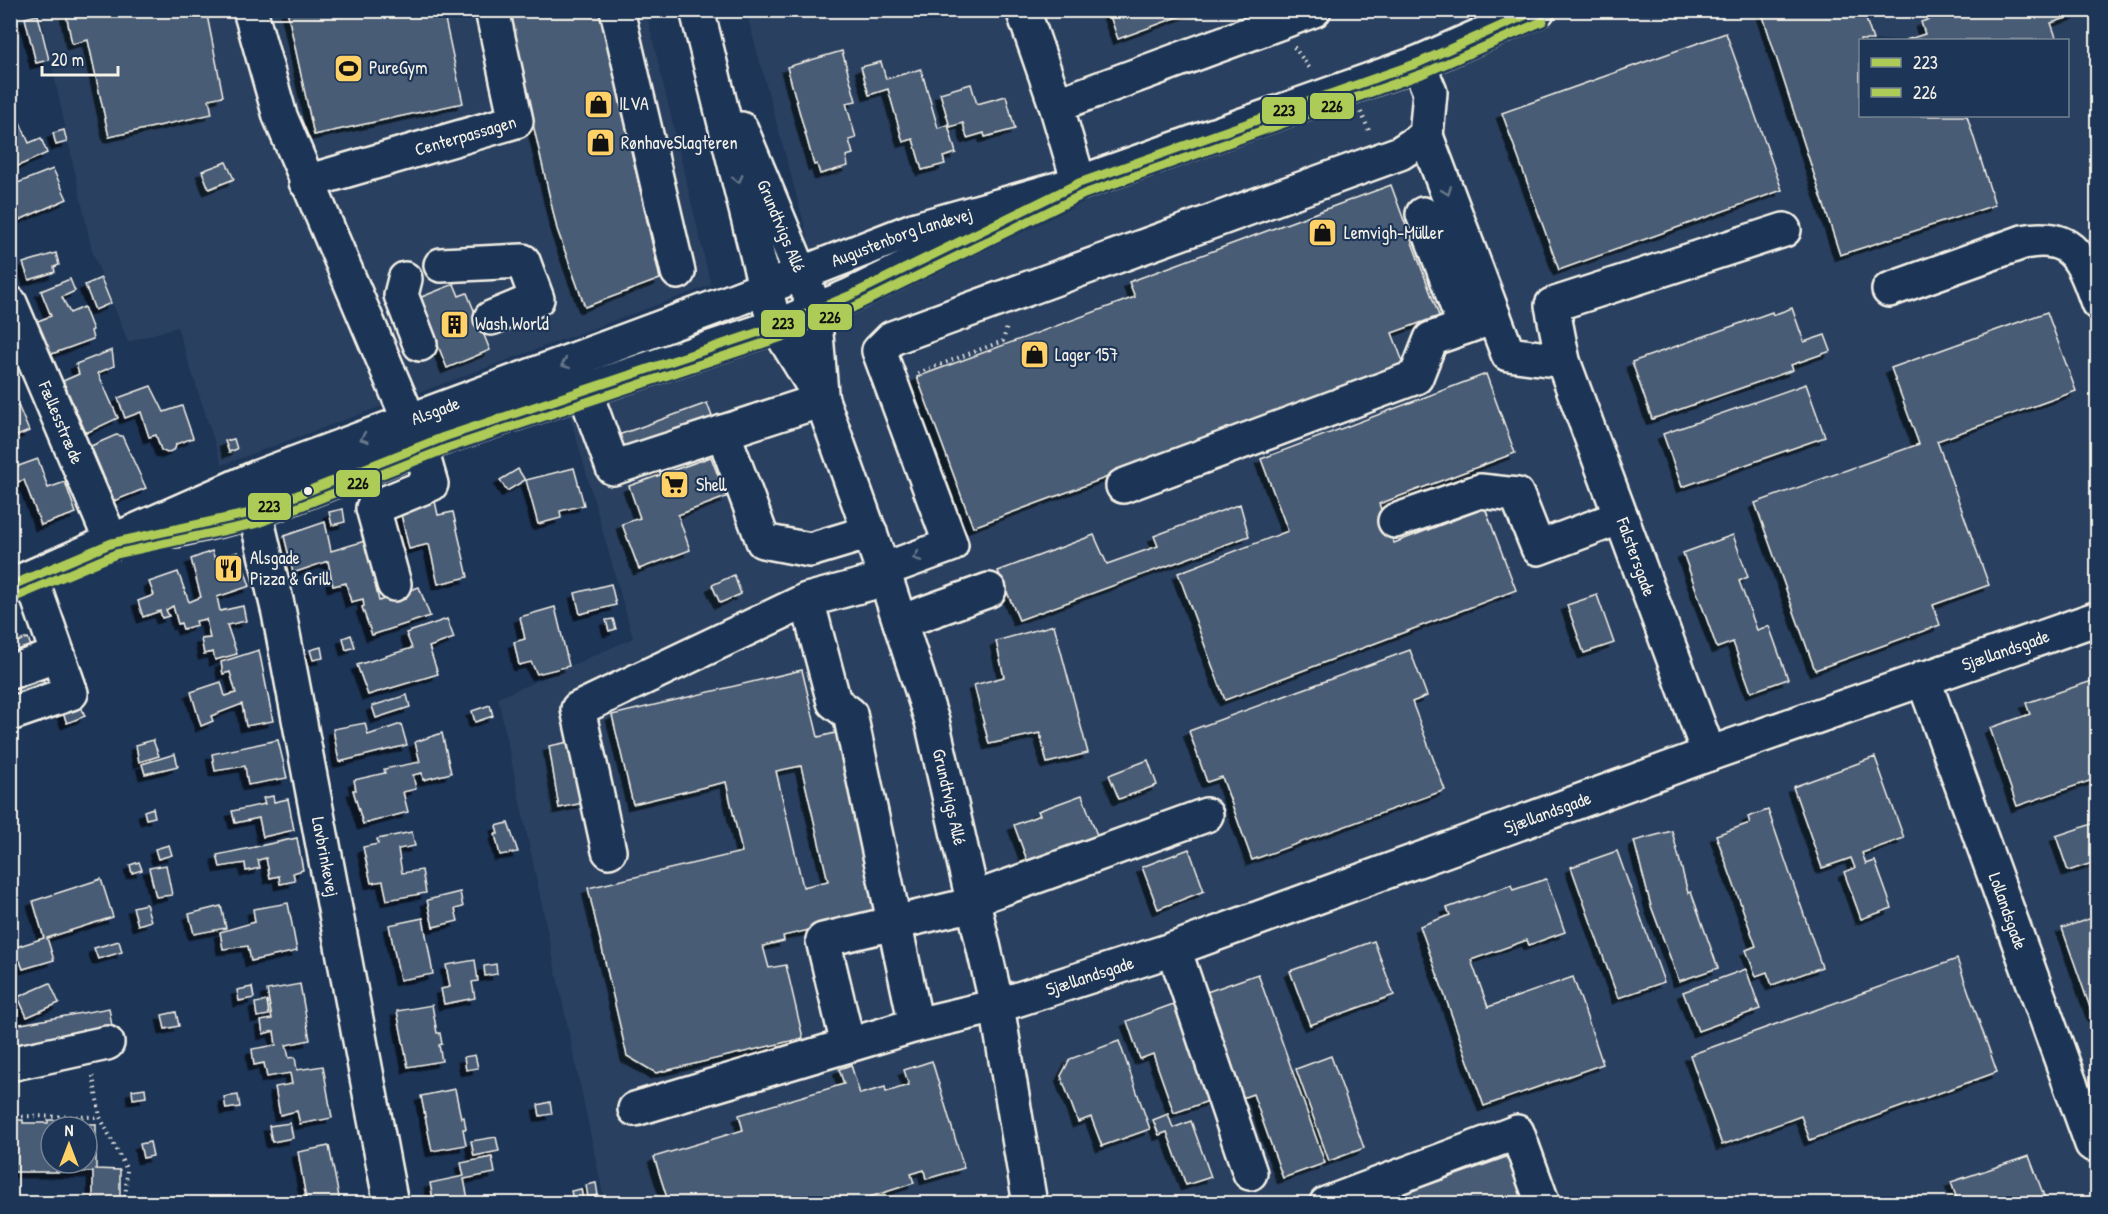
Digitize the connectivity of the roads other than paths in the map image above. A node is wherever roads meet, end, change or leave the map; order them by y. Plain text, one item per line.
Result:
1 (249, 10) edge
2 (492, 10) edge
3 (617, 10) edge
4 (697, 10) edge
5 (1023, 10) edge
6 (1314, 10) edge
7 (1538, 10) edge
8 (710, 61) junction
9 (1418, 63) junction
10 (1056, 105) junction
11 (1426, 136) junction
12 (306, 182) junction
13 (1079, 183) junction
14 (1423, 214) dead end
15 (1784, 230) dead end
16 (441, 265) dead end
17 (678, 272) dead end
18 (405, 279) dead end
19 (1889, 290) dead end
20 (808, 293) junction
21 (10, 303) edge
22 (2097, 303) edge
23 (771, 308) junction
24 (491, 318) dead end
25 (1480, 322) junction
26 (420, 344) dead end
27 (1563, 361) junction
28 (587, 388) junction
29 (822, 400) junction
30 (723, 432) junction
31 (415, 434) junction
32 (1123, 486) dead end
33 (255, 512) junction
34 (1621, 517) junction
35 (1395, 521) dead end
36 (870, 532) junction
37 (112, 543) junction
38 (884, 574) junction
39 (21, 582) edge
40 (394, 585) dead end
41 (989, 590) dead end
42 (807, 600) junction
43 (2097, 618) edge
44 (900, 622) junction
45 (58, 655) junction
46 (10, 672) edge
47 (1923, 678) junction
48 (10, 714) edge
49 (1709, 754) junction
50 (1206, 815) dead end
51 (609, 851) dead end
52 (973, 902) junction
53 (894, 923) junction
54 (1174, 949) junction
55 (997, 1006) junction
56 (916, 1025) junction
57 (97, 1045) road end
58 (848, 1045) junction
59 (10, 1064) edge
60 (2089, 1108) edge
61 (634, 1109) dead end
62 (2092, 1144) dead end
63 (1250, 1173) dead end
64 (391, 1203) edge
65 (1030, 1203) edge
66 (1326, 1203) edge
67 (1543, 1203) edge

1 - 12 street
2 - 12 street, Centerpassagen
3 - 17 street
4 - 8 street, Grundtvigs Allé
5 - 10 street
6 - 10 street
7 - 9 street, Augustenborg Landevej
8 - 20 street, Grundtvigs Allé
8 -> 23 street, Grundtvigs Allé
9 - 11 street
9 - 13 street, Augustenborg Landevej
10 - 13 street
11 -> 25 street
11 -> 38 street
12 - 31 street
13 - 20 street, Augustenborg Landevej
13 - 20 street, Augustenborg Landevej
14 - 25 street
15 - 27 street, Falstersgade
16 - 24 street
18 - 26 street
19 - 22 street
20 - 23 street, Augustenborg Landevej
20 - 29 street, Grundtvigs Allé
21 - 37 street, Fællesstræde
23 - 28 street, Alsgade
23 - 29 street, Grundtvigs Allé
23 -> 31 street, Alsgade
25 - 27 street
25 - 32 street
27 - 34 street, Falstersgade
28 - 30 street
28 - 31 street, Alsgade
29 - 30 street
29 - 36 street, Grundtvigs Allé
30 - 36 street
31 - 33 street, Alsgade
31 -> 37 street, Alsgade
31 - 40 street
33 - 37 street, Alsgade
33 - 64 street, Lavbrinkevej
34 - 35 street
34 - 49 street, Falstersgade
36 - 38 street, Grundtvigs Allé
37 - 39 street, Alsgade
38 - 42 street
38 - 44 street, Grundtvigs Allé
39 - 45 street
41 - 44 street
42 - 51 street
42 - 53 street
43 - 47 street, Sjællandsgade
44 - 52 street, Grundtvigs Allé
45 - 46 street
45 - 48 street
47 - 49 street, Sjællandsgade
47 - 60 street, Lollandsgade
49 - 54 street, Sjællandsgade
50 - 52 street
52 - 53 street
52 - 55 street, Grundtvigs Allé
53 - 56 street
53 - 58 street
54 - 55 street, Sjællandsgade
54 - 63 street
55 - 56 street, Sjællandsgade
55 - 65 street, Grundtvigs Allé
56 - 58 street, Sjællandsgade
57 - 59 street
58 - 61 street, Sjællandsgade
60 - 62 street, Lollandsgade
66 - 67 street

